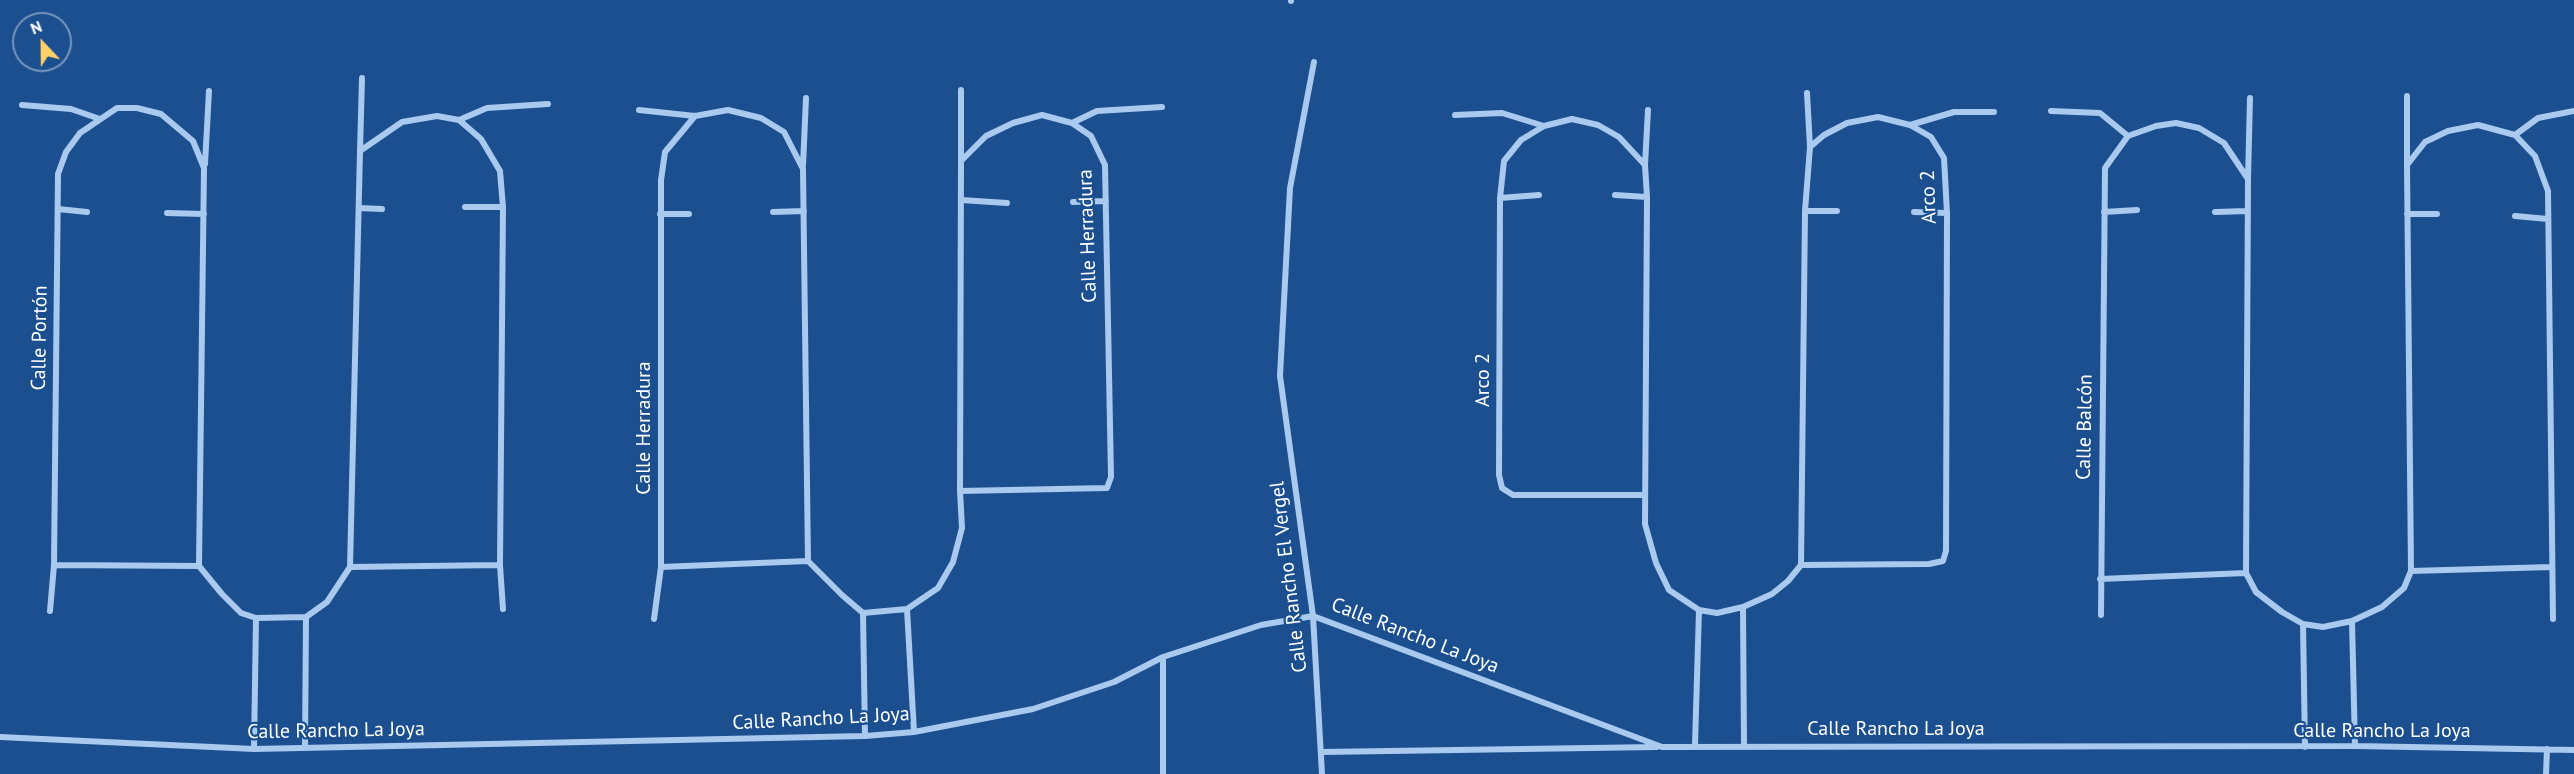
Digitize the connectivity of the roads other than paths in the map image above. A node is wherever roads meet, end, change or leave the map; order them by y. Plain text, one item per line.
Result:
1 (1314, 62) dead end
2 (362, 78) dead end
3 (961, 90) dead end
4 (209, 91) dead end
5 (1807, 93) dead end
6 (2407, 96) dead end
7 (806, 98) dead end
8 (2250, 98) dead end
9 (548, 104) dead end
10 (22, 105) dead end
11 (1162, 107) dead end
12 (639, 110) dead end
13 (1648, 110) dead end
14 (2051, 111) dead end
15 (2574, 111) edge
16 (1994, 112) dead end
17 (1455, 115) dead end
18 (695, 116) junction
19 (100, 119) junction
20 (459, 120) junction
21 (1072, 123) junction
22 (1910, 124) junction
23 (1544, 126) junction
24 (2515, 135) junction
25 (2128, 136) junction
26 (1810, 147) junction
27 (360, 151) junction
28 (961, 160) junction
29 (1645, 165) junction
30 (2407, 165) junction
31 (204, 168) junction
32 (803, 169) junction
33 (2248, 179) junction
34 (1539, 195) dead end
35 (1615, 195) dead end
36 (1647, 197) junction
37 (1500, 198) junction
38 (961, 200) junction
39 (1106, 201) junction
40 (1073, 202) dead end
41 (1007, 203) dead end
42 (465, 207) dead end
43 (503, 207) junction
44 (359, 208) junction
45 (58, 209) junction
46 (382, 209) dead end
47 (804, 210) junction
48 (2137, 210) dead end
49 (1805, 211) junction
50 (1837, 211) dead end
51 (2248, 211) junction
52 (87, 212) dead end
53 (773, 212) dead end
54 (1914, 212) dead end
55 (2104, 212) junction
56 (2215, 212) dead end
57 (167, 213) dead end
58 (1947, 213) junction
59 (204, 214) junction
60 (660, 214) junction
61 (689, 214) dead end
62 (2407, 214) junction
63 (2437, 214) dead end
64 (2515, 216) dead end
65 (2548, 219) junction
66 (960, 491) junction
67 (1644, 495) junction
68 (808, 561) junction
69 (54, 565) junction
70 (500, 565) junction
71 (1801, 565) junction
72 (199, 566) junction
73 (350, 567) junction
74 (661, 567) junction
75 (2551, 567) junction
76 (2411, 571) junction
77 (2246, 573) junction
78 (2100, 579) junction
79 (1743, 607) junction
80 (503, 609) dead end
81 (907, 609) junction
82 (1699, 610) junction
83 (51, 611) dead end
84 (863, 613) junction
85 (2101, 615) dead end
86 (1313, 616) junction
87 (306, 617) junction
88 (256, 618) junction
89 (654, 619) dead end
90 (2553, 619) dead end
91 (2352, 621) junction
92 (2303, 624) junction
93 (1163, 657) junction
94 (914, 732) junction
95 (865, 736) junction
96 (0, 737) edge
97 (1695, 745) junction
98 (1744, 746) junction
99 (2355, 746) junction
100 (1662, 747) junction
101 (2305, 747) junction
102 (305, 748) junction
103 (254, 749) junction
104 (2547, 749) junction
105 (2574, 750) edge
106 (1322, 752) junction
107 (1163, 774) edge
108 (1322, 774) edge
109 (2546, 774) edge

1 - 86 street, Calle Rancho El Vergel
2 - 27 street
3 - 28 street
4 - 31 street, Calle Portón
5 - 26 street
6 - 30 street
7 - 32 street
8 - 33 street
9 - 20 street
10 - 19 street
11 - 21 street
12 - 18 street
13 - 29 street
14 - 25 street
15 - 24 street
16 - 22 street
17 - 23 street
18 - 32 street
18 - 60 street, Calle Herradura
19 - 31 street, Calle Portón
19 - 45 street, Calle Portón
20 - 27 street
20 - 43 street
21 - 28 street, Calle Herradura
21 - 39 street, Calle Herradura
22 - 26 street, Arco 2
22 - 58 street, Arco 2
23 - 29 street, Arco 2
23 - 37 street, Arco 2
24 - 30 street
24 - 65 street
25 - 33 street
25 - 55 street, Calle Balcón
26 - 49 street
27 - 44 street
28 - 38 street
29 - 36 street
30 - 62 street
31 - 59 street, Calle Portón
32 - 47 street
33 - 51 street
34 - 37 street
35 - 36 street
36 - 67 street
37 - 67 street, Arco 2
38 - 41 street
38 - 66 street
39 - 40 street
39 - 66 street, Calle Herradura
42 - 43 street
43 - 70 street
44 - 46 street
44 - 73 street
45 - 52 street
45 - 69 street, Calle Portón
47 - 53 street
47 - 68 street
48 - 55 street
49 - 50 street
49 - 71 street
51 - 56 street
51 - 77 street
54 - 58 street
55 - 78 street, Calle Balcón
57 - 59 street
58 - 71 street, Arco 2
59 - 72 street, Calle Portón
60 - 61 street
60 - 74 street, Calle Herradura
62 - 63 street
62 - 76 street
64 - 65 street
65 - 75 street
66 - 81 street
67 - 82 street
68 - 74 street
68 - 84 street
69 - 72 street
69 - 83 street, Calle Portón
70 - 73 street
70 - 80 street
71 - 79 street
72 - 88 street
73 - 87 street
74 - 89 street, Calle Herradura
75 - 76 street
75 - 90 street
76 - 91 street
77 - 78 street
77 - 92 street
78 - 85 street, Calle Balcón
79 - 82 street
79 - 98 street
81 - 84 street
81 - 94 street
82 - 97 street
84 - 95 street
86 - 93 street, Calle Rancho La Joya
86 - 100 street, Calle Rancho La Joya
86 - 106 street, Calle Rancho El Vergel
87 - 88 street
87 - 102 street
88 - 103 street
91 - 92 street
91 - 99 street
92 - 101 street
93 - 94 street, Calle Rancho La Joya
93 - 107 street
94 - 95 street, Calle Rancho La Joya
95 - 102 street, Calle Rancho La Joya
96 - 103 street, Calle Rancho La Joya
97 - 98 street, Calle Rancho La Joya
97 - 100 street, Calle Rancho La Joya
98 - 101 street, Calle Rancho La Joya
99 - 101 street, Calle Rancho La Joya
99 - 104 street, Calle Rancho La Joya
100 - 106 street
102 - 103 street, Calle Rancho La Joya
104 - 105 street, Calle Rancho La Joya
104 - 109 street
106 - 108 street, Calle Rancho El Vergel

